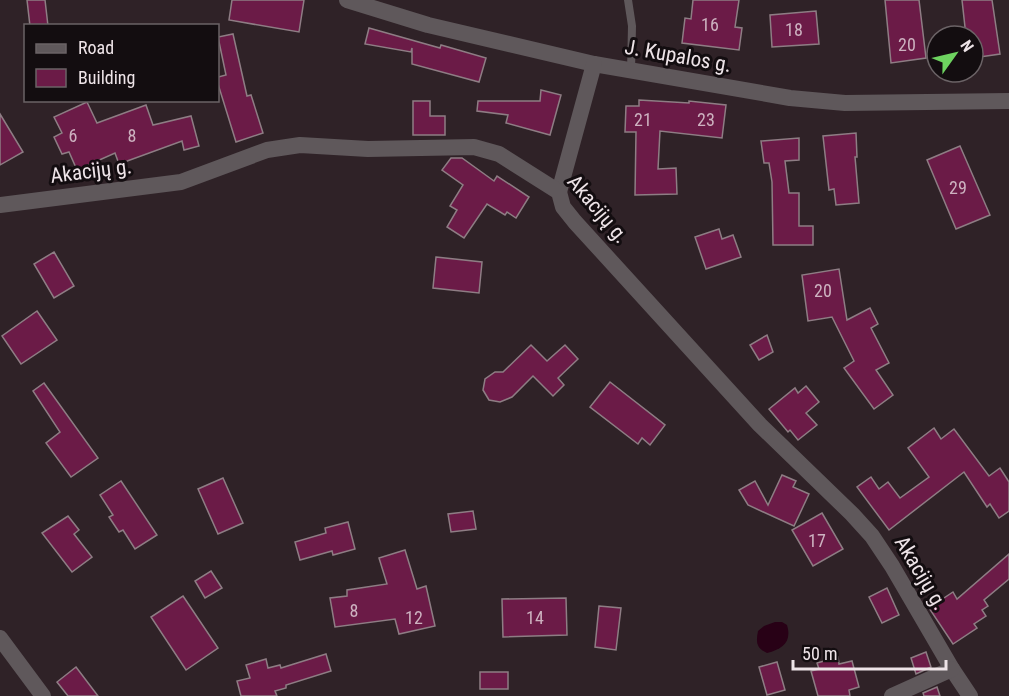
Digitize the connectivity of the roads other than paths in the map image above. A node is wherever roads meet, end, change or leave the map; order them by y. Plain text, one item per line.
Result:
1 (347, 0) edge
2 (628, 0) edge
3 (594, 64) junction
4 (631, 71) junction
5 (1009, 101) edge
6 (559, 192) junction
7 (0, 205) edge
8 (0, 638) edge
9 (952, 669) junction
10 (43, 696) edge
11 (892, 696) edge
12 (970, 696) edge

1 - 3 street, J. Kupalos g.
2 - 4 lane
3 - 4 street, J. Kupalos g.
3 - 6 street
4 - 5 street, J. Kupalos g.
6 - 7 street, Akacijų g.
6 - 9 street, Akacijų g.
8 - 10 street
9 - 11 street
9 - 12 street, Akacijų g.

